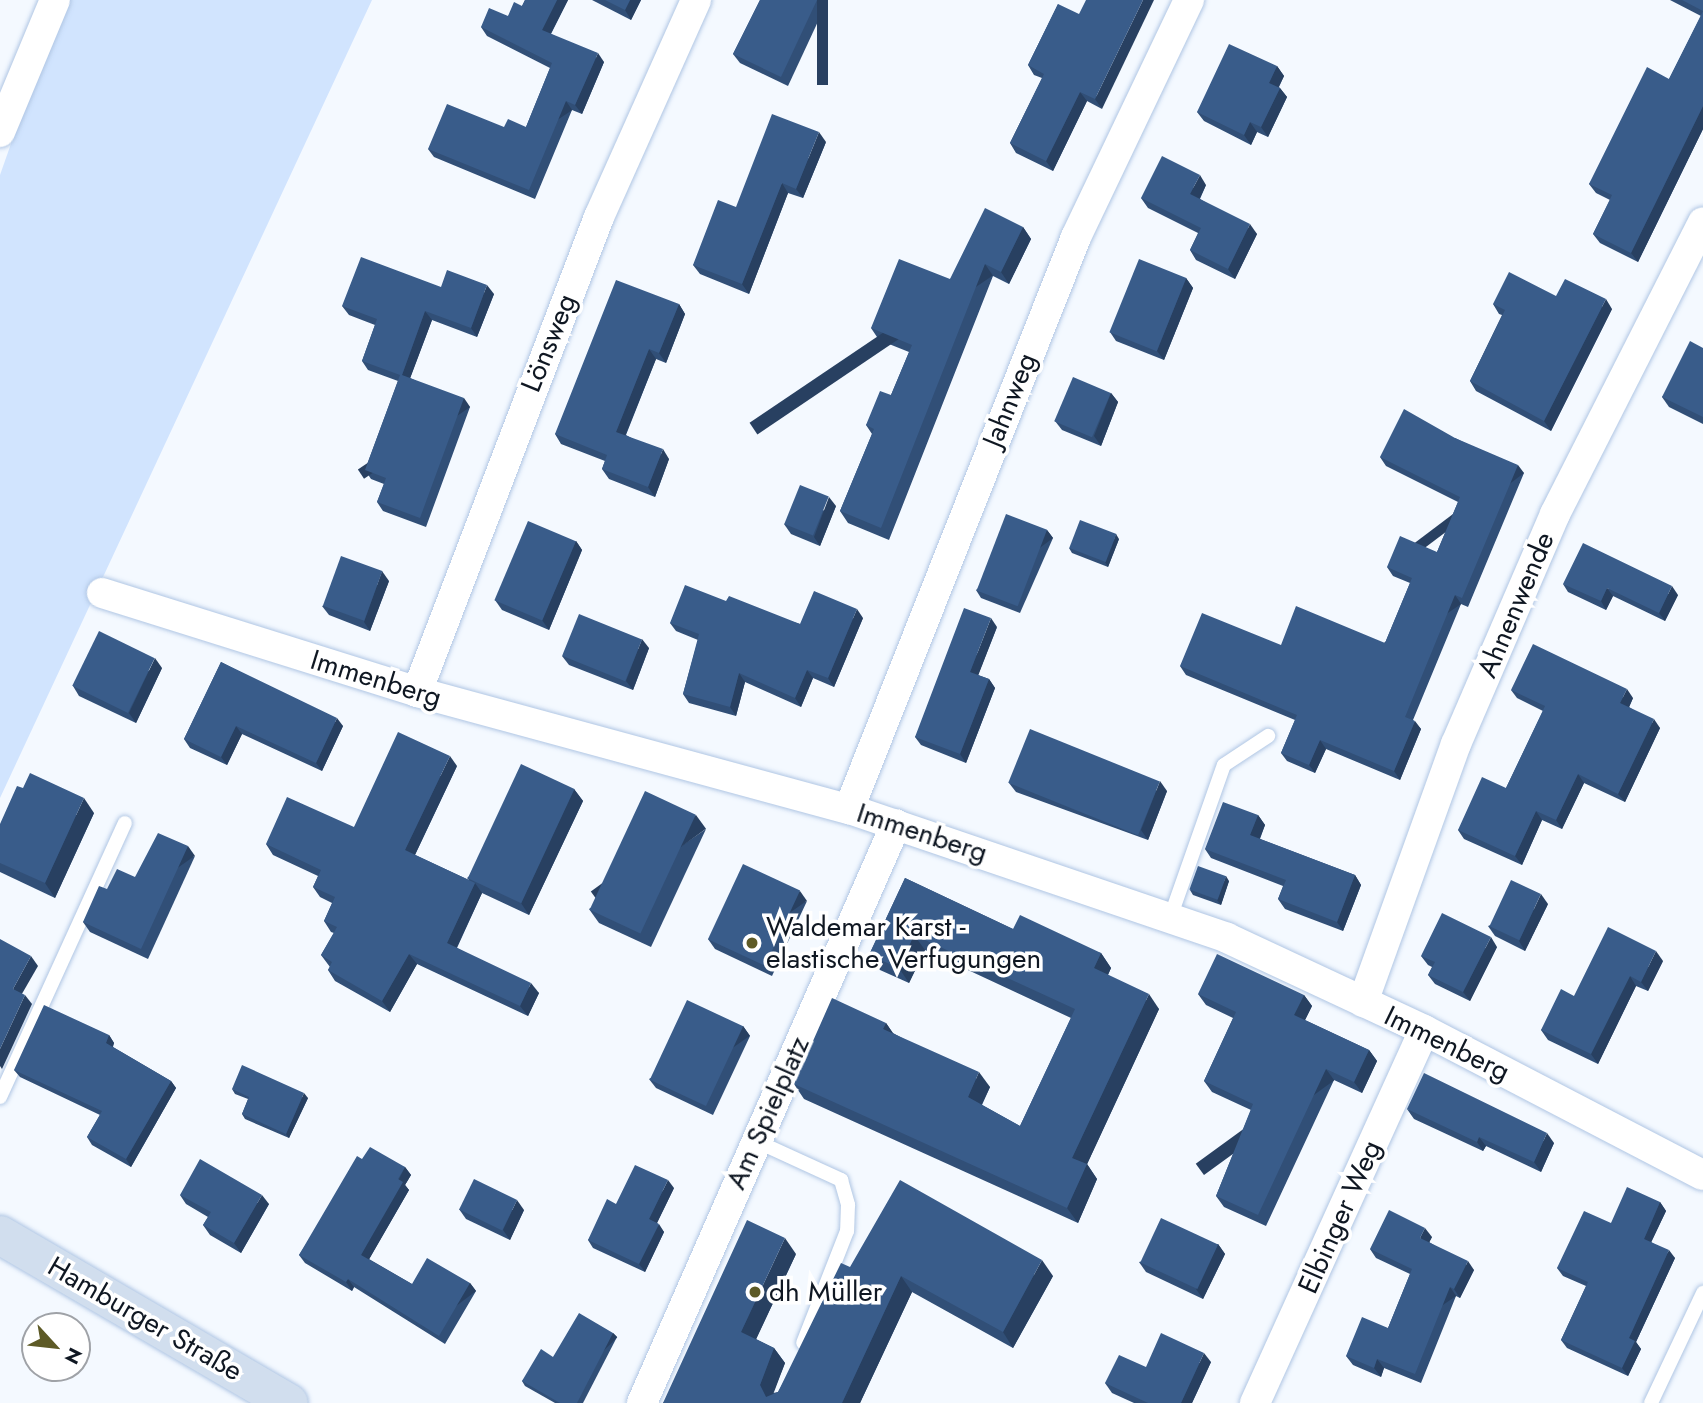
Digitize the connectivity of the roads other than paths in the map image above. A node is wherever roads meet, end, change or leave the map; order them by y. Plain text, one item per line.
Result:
1 (55, 0) edge
2 (695, 0) edge
3 (1189, 0) edge
4 (0, 132) edge
5 (1703, 222) edge
6 (102, 593) dead end
7 (416, 692) junction
8 (1268, 736) dead end
9 (849, 809) junction
10 (125, 823) dead end
11 (896, 824) junction
12 (1170, 918) junction
13 (1363, 1002) junction
14 (1424, 1030) junction
15 (0, 1097) edge
16 (756, 1141) junction
17 (1703, 1175) edge
18 (0, 1235) edge
19 (1703, 1293) edge
20 (799, 1354) edge
21 (289, 1403) edge
22 (642, 1403) edge
23 (1255, 1403) edge
24 (1651, 1403) edge

1 - 4 street
2 - 7 street, Lönsweg
3 - 9 street, Jahnweg
5 - 13 street, Ahnenwende
6 - 7 street, Immenberg
7 - 9 street, Immenberg
8 - 12 lane
9 - 11 street, Immenberg
10 - 15 lane
11 - 12 street, Immenberg
11 - 16 street, Am Spielplatz
12 - 13 street, Immenberg
13 - 14 street, Immenberg
14 - 17 street, Immenberg
14 - 23 street, Elbinger Weg
16 - 20 lane
16 - 22 street, Am Spielplatz
18 - 21 street, Hamburger Straße
19 - 24 lane

